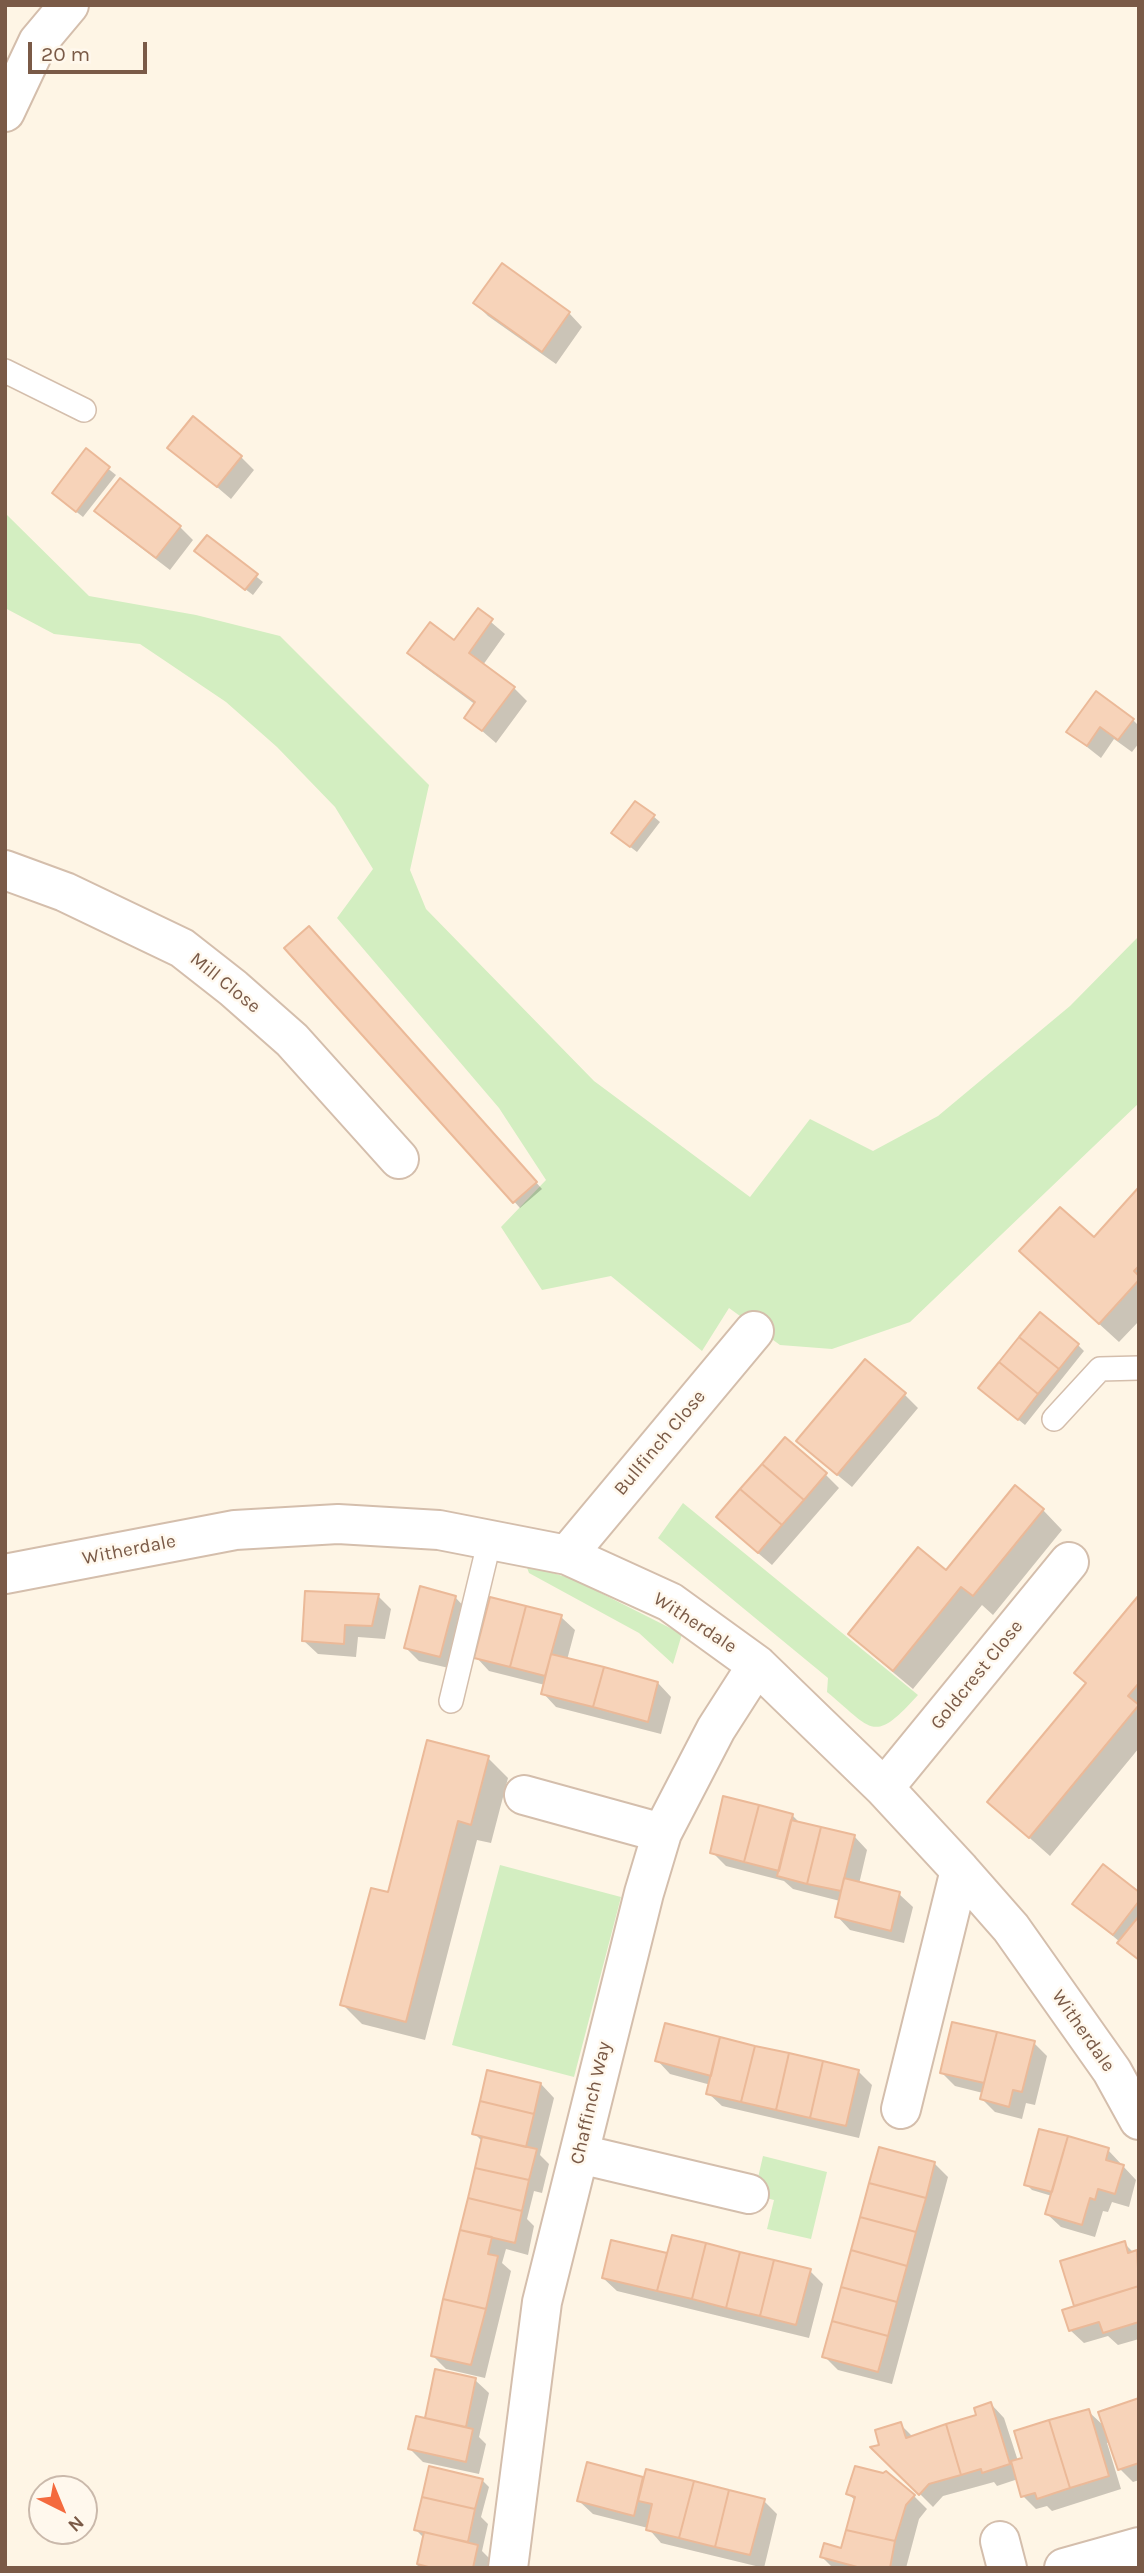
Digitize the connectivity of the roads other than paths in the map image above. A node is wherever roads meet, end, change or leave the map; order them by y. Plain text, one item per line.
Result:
1 (69, 5) edge
2 (5, 112) edge
3 (5, 371) edge
4 (84, 410) dead end
5 (5, 870) edge
6 (399, 1159) dead end
7 (754, 1331) dead end
8 (1139, 1368) edge
9 (1054, 1419) dead end
10 (490, 1539) junction
11 (567, 1555) junction
12 (1069, 1562) dead end
13 (5, 1574) edge
14 (757, 1665) junction
15 (451, 1701) dead end
16 (884, 1788) junction
17 (524, 1795) dead end
18 (662, 1833) junction
19 (960, 1870) junction
20 (1125, 2061) edge
21 (901, 2109) dead end
22 (1139, 2120) edge
23 (579, 2154) junction
24 (749, 2194) dead end
25 (1125, 2556) edge
26 (509, 2568) edge
27 (1064, 2568) edge

1 - 2 street
3 - 4 lane
5 - 6 street, Mill Close
7 - 11 street, Bullfinch Close
8 - 9 lane
10 - 11 street, Witherdale
10 - 13 street, Witherdale
10 - 15 lane
11 - 14 street, Witherdale
12 - 16 street, Goldcrest Close
14 - 16 street, Witherdale
14 - 18 street, Chaffinch Way
16 - 19 street, Witherdale
17 - 18 street
18 - 23 street, Chaffinch Way
19 - 20 street, Witherdale
19 - 21 street
20 - 22 street, Witherdale
23 - 24 street
23 - 26 street, Chaffinch Way
25 - 27 street

